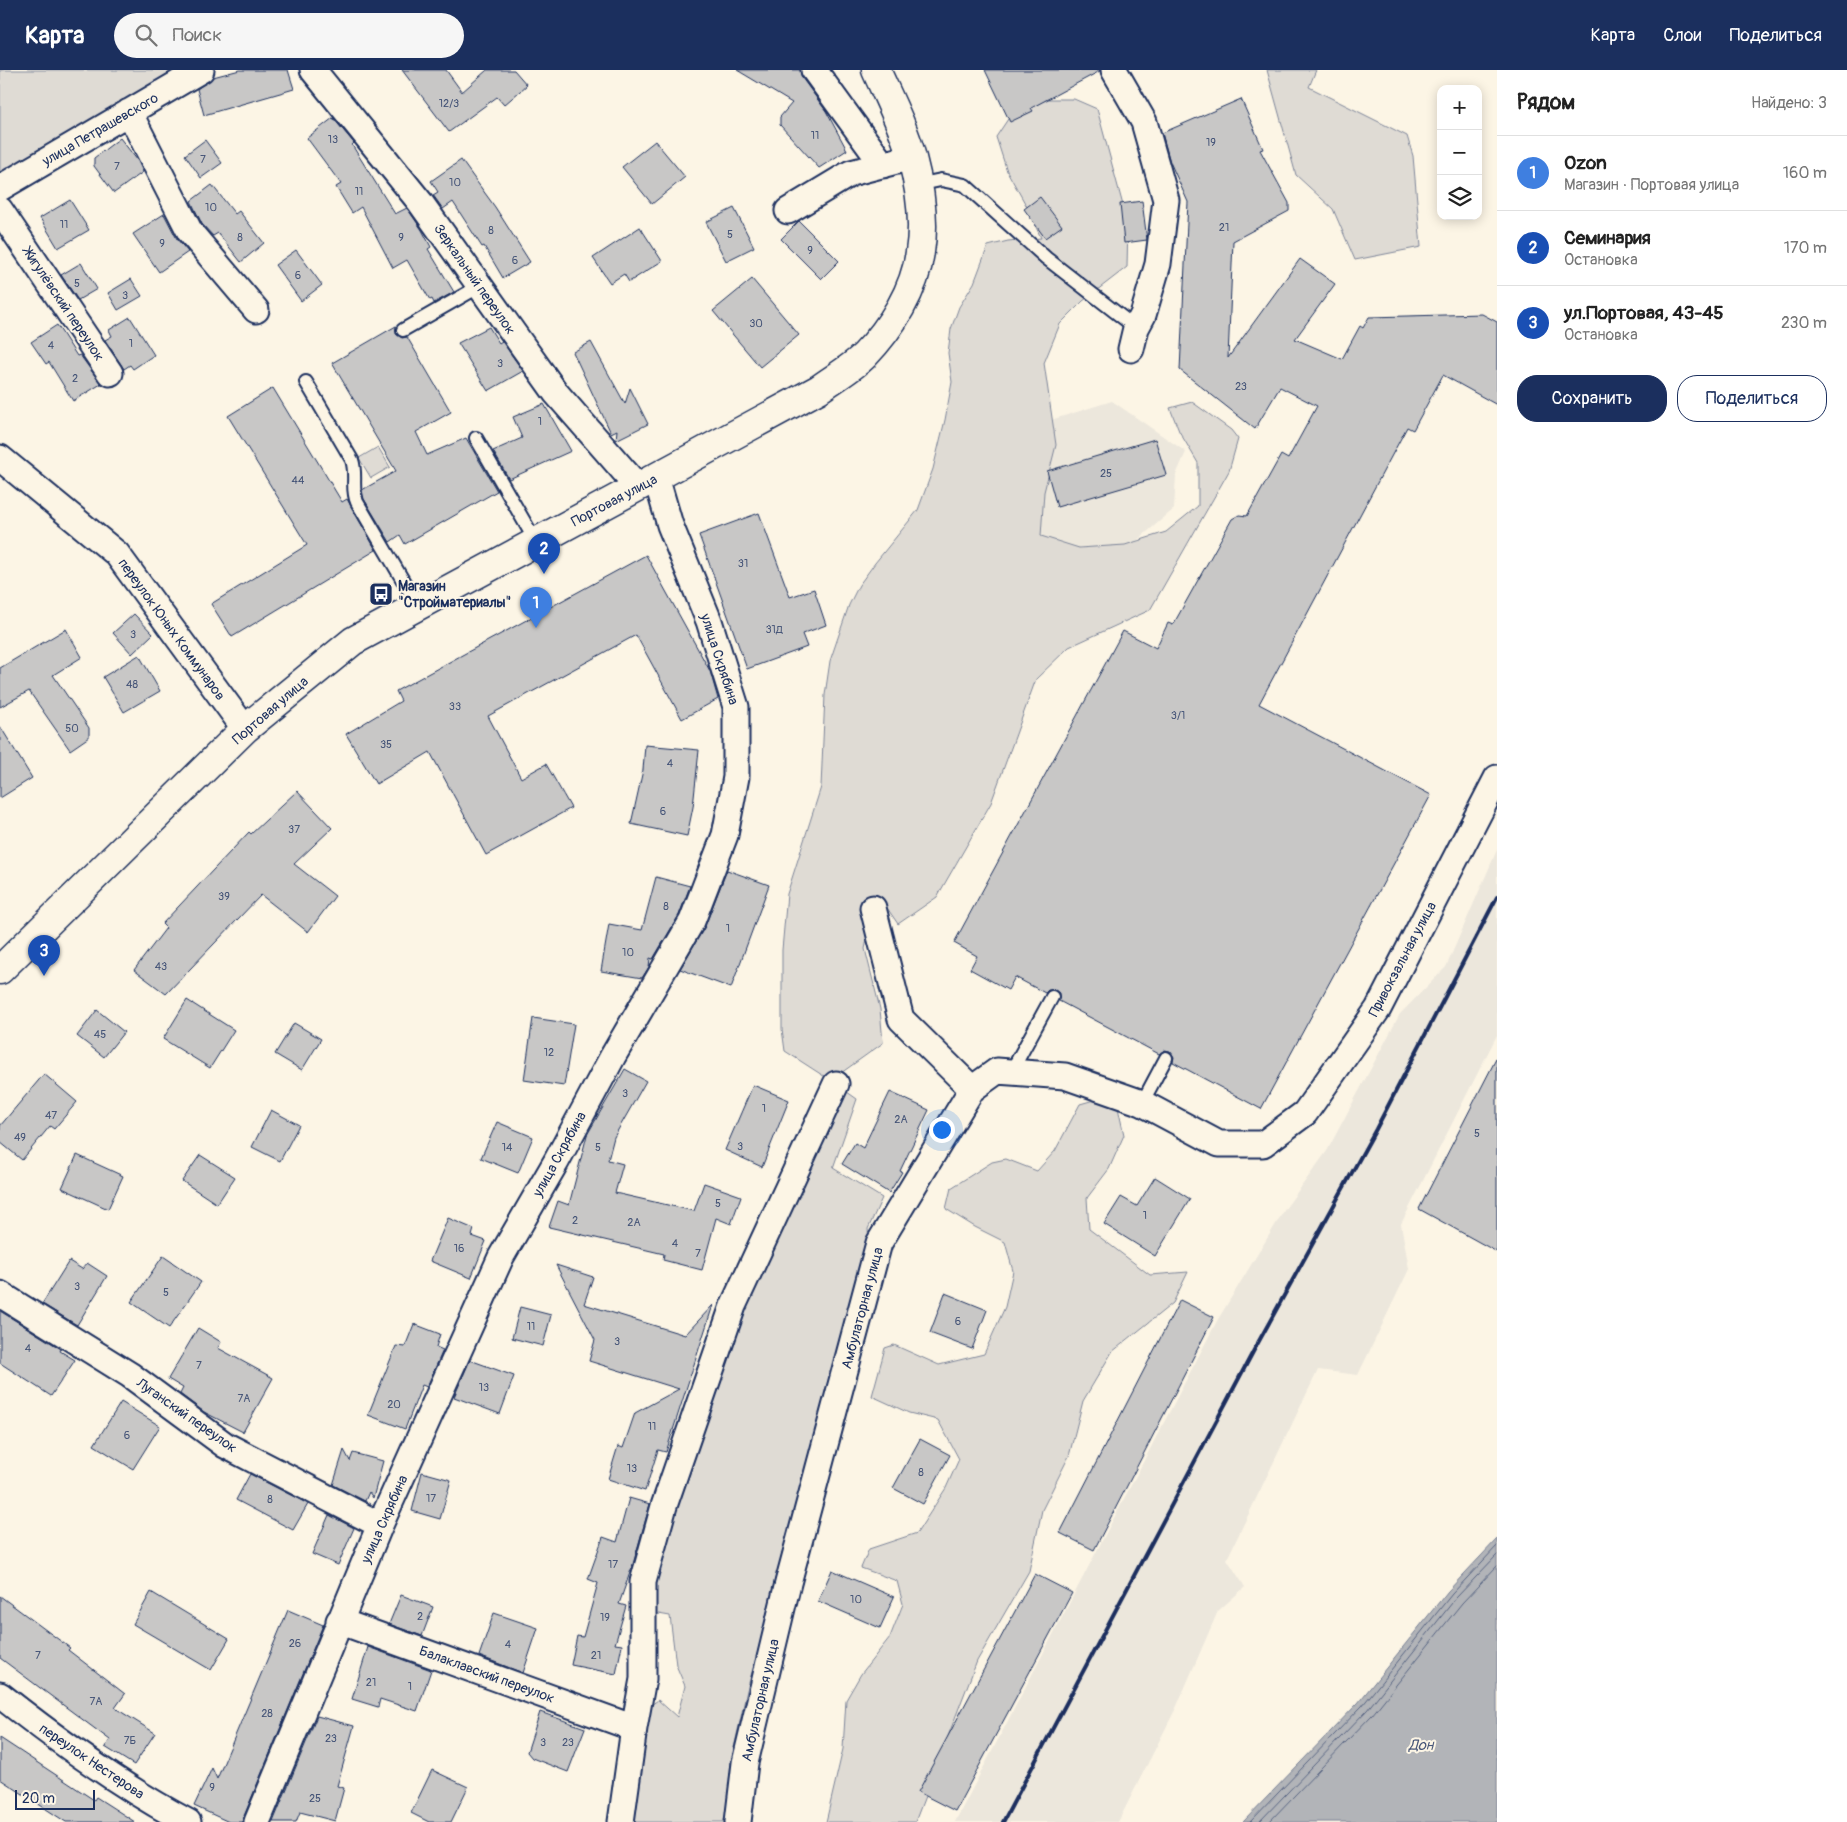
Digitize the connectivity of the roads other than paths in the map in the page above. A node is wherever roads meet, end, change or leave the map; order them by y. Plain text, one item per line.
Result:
1 (200, 70) edge
2 (312, 70) edge
3 (814, 70) edge
4 (876, 70) edge
5 (1114, 70) edge
6 (129, 112) junction
7 (912, 157) junction
8 (883, 165) junction
9 (917, 185) junction
10 (0, 188) edge
11 (0, 210) edge
12 (788, 211) dead end
13 (480, 286) junction
14 (256, 310) dead end
15 (403, 330) dead end
16 (1133, 338) joint
17 (110, 373) dead end
18 (306, 382) dead end
19 (476, 438) dead end
20 (0, 458) edge
21 (647, 482) junction
22 (536, 542) junction
23 (418, 606) junction
24 (245, 729) junction
25 (1497, 778) edge
26 (873, 908) dead end
27 (0, 970) edge
28 (1052, 997) dead end
29 (1166, 1058) dead end
30 (1011, 1072) junction
31 (836, 1084) dead end
32 (972, 1089) junction
33 (1142, 1103) junction
34 (1263, 1144) joint
35 (0, 1294) edge
36 (380, 1524) junction
37 (339, 1621) junction
38 (0, 1694) edge
39 (634, 1728) junction
40 (188, 1822) edge
41 (257, 1822) edge
42 (621, 1822) edge
43 (738, 1822) edge

1 - 6 street, улица Петрашевского
2 - 13 street, Зеркальный переулок
3 - 8 street
4 - 7 main road, Портовая улица
5 - 16 street
6 - 10 street, улица Петрашевского
6 - 14 street
7 - 8 street
7 - 9 main road, Портовая улица
8 - 12 street
9 - 16 lane
9 - 21 main road, Портовая улица
11 - 17 street, Жигулёвский переулок
13 - 15 lane
13 - 21 street, Зеркальный переулок
18 - 23 lane
19 - 22 lane
20 - 24 street, переулок Юных Коммунаров
21 - 22 main road, Портовая улица
21 - 36 street, улица Скрябина
22 - 23 main road, Портовая улица
23 - 24 main road, Портовая улица
24 - 27 main road, Портовая улица
25 - 34 street, Привокзальная улица
26 - 32 street
28 - 30 lane
29 - 33 lane
30 - 32 street, Амбулаторная улица
30 - 33 street, Амбулаторная улица
31 - 39 street
32 - 43 street, Амбулаторная улица
33 - 34 street, Амбулаторная улица
35 - 36 street, Луганский переулок
36 - 37 street, улица Скрябина
37 - 39 street, Балаклавский переулок
37 - 41 street, улица Скрябина
38 - 40 street, переулок Нестерова
39 - 42 street

